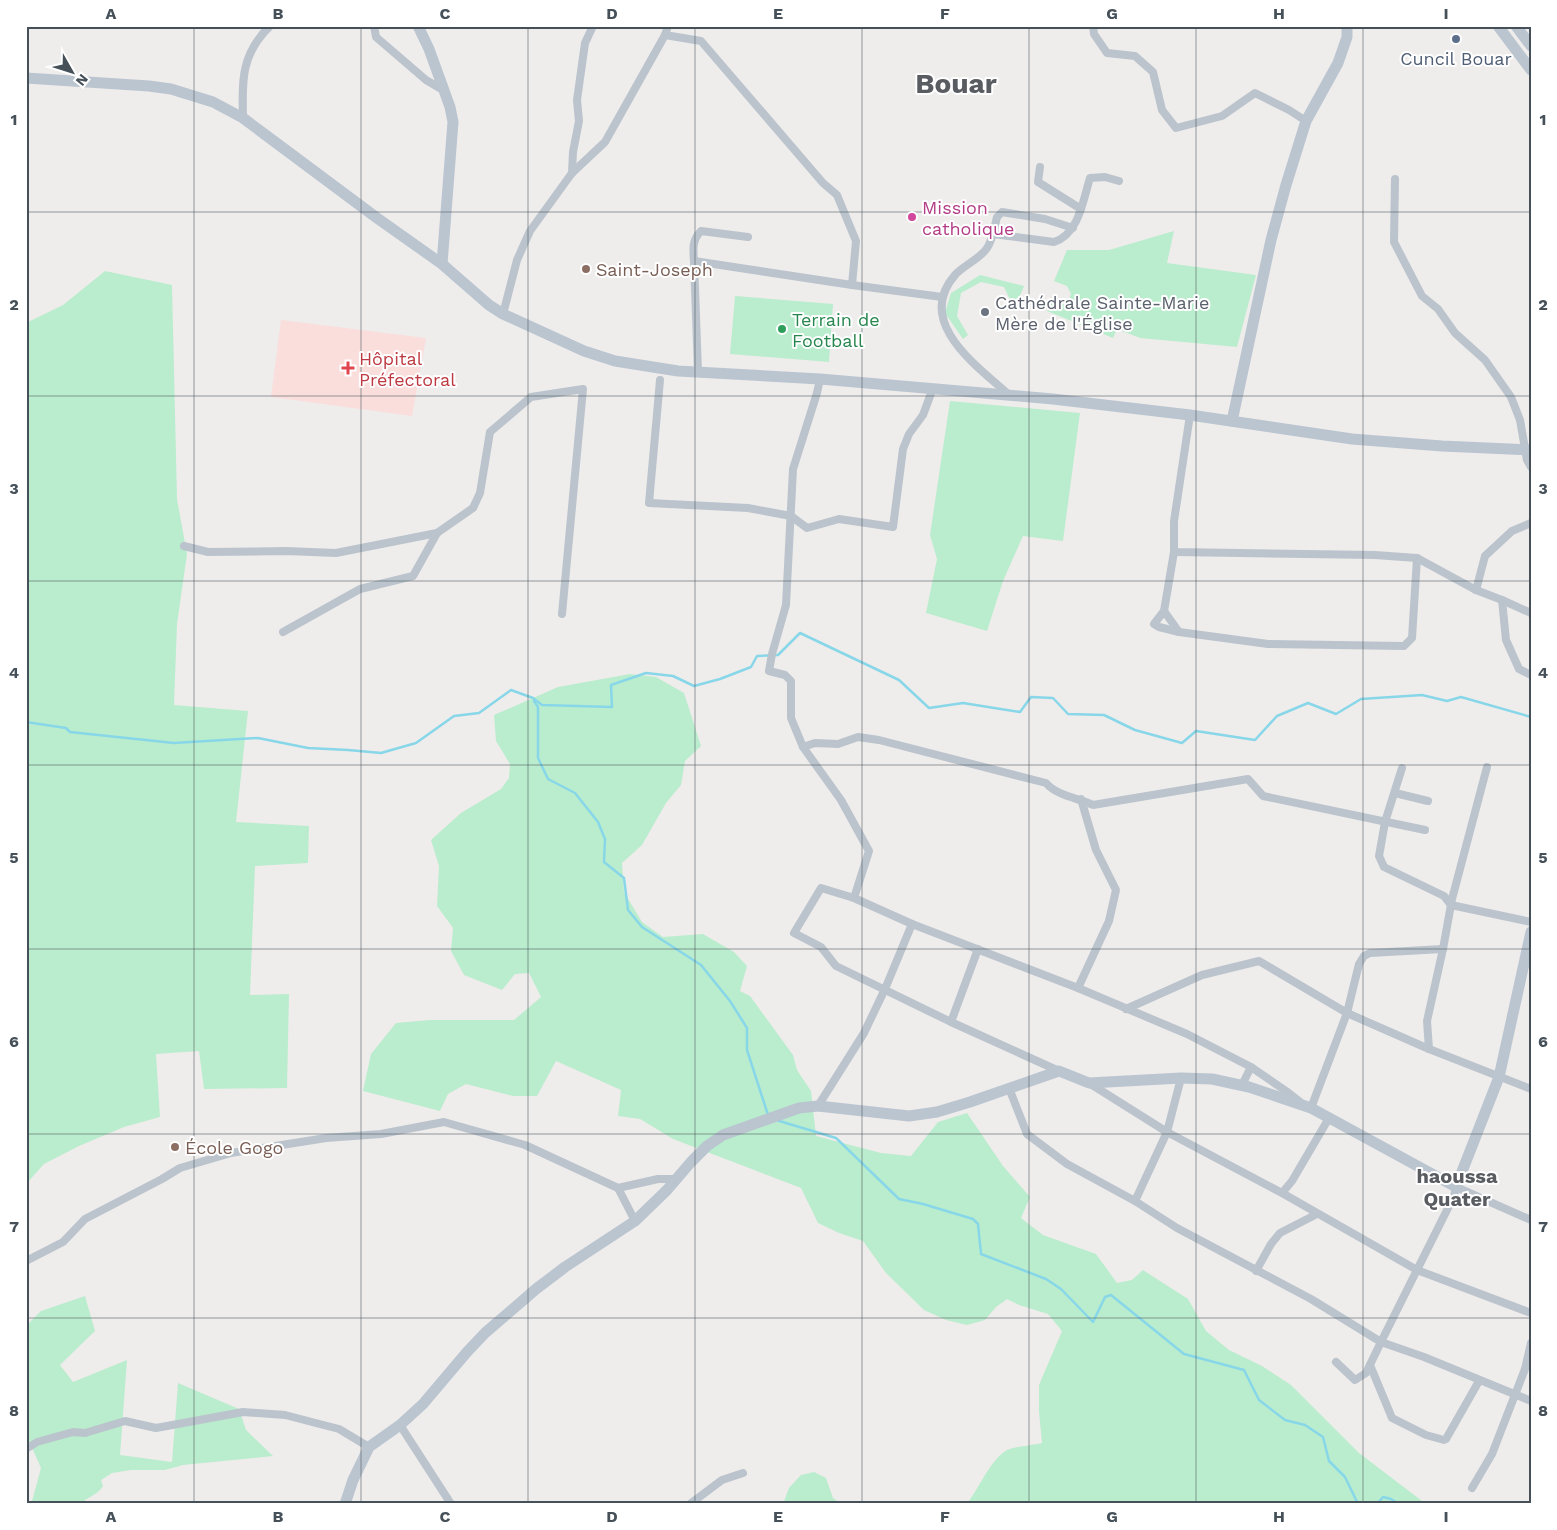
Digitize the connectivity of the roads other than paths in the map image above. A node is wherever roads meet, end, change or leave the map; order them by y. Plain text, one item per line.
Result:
1 (270, 26) edge
2 (374, 26) edge
3 (418, 26) edge
4 (594, 26) edge
5 (668, 26) edge
6 (1093, 26) edge
7 (1347, 26) edge
8 (1516, 26) edge
9 (1499, 27) edge
10 (665, 36) junction
11 (1531, 46) edge
12 (1531, 70) edge
13 (26, 78) edge
14 (443, 90) junction
15 (243, 118) junction
16 (1306, 120) junction
17 (1040, 167) dead end
18 (572, 173) junction
19 (1394, 179) dead end
20 (1119, 181) dead end
21 (1081, 209) junction
22 (1073, 228) junction
23 (993, 234) junction
24 (748, 237) dead end
25 (694, 261) junction
26 (442, 264) junction
27 (852, 285) junction
28 (942, 297) junction
29 (503, 314) junction
30 (698, 372) junction
31 (820, 379) junction
32 (660, 380) dead end
33 (933, 388) junction
34 (1010, 395) junction
35 (1190, 415) junction
36 (1232, 421) junction
37 (1528, 450) edge
38 (1531, 467) edge
39 (792, 516) junction
40 (1531, 523) edge
41 (437, 533) junction
42 (184, 546) dead end
43 (1174, 552) junction
44 (1417, 558) junction
45 (1476, 590) junction
46 (1502, 600) junction
47 (1164, 611) junction
48 (1531, 613) edge
49 (562, 614) dead end
50 (283, 632) dead end
51 (1179, 632) junction
52 (1531, 675) edge
53 (803, 747) junction
54 (1487, 767) dead end
55 (1402, 768) dead end
56 (1395, 792) junction
57 (1081, 799) junction
58 (1428, 801) dead end
59 (1385, 822) junction
60 (1425, 830) dead end
61 (854, 898) junction
62 (1452, 905) junction
63 (1531, 922) edge
64 (912, 924) junction
65 (1531, 932) edge
66 (978, 949) junction
67 (1443, 950) junction
68 (1078, 988) junction
69 (885, 989) junction
70 (1126, 1009) junction
71 (1347, 1013) junction
72 (951, 1022) junction
73 (1429, 1049) junction
74 (1251, 1068) junction
75 (1059, 1071) junction
76 (1499, 1076) junction
77 (1181, 1078) junction
78 (1089, 1083) junction
79 (1242, 1085) junction
80 (1009, 1088) junction
81 (1531, 1089) edge
82 (1306, 1105) junction
83 (818, 1106) junction
84 (1329, 1118) junction
85 (1167, 1132) junction
86 (676, 1179) junction
87 (1456, 1186) junction
88 (618, 1188) junction
89 (1282, 1193) junction
90 (1135, 1201) junction
91 (1317, 1214) junction
92 (1531, 1220) edge
93 (635, 1221) junction
94 (26, 1261) edge
95 (1417, 1270) junction
96 (1256, 1271) junction
97 (1531, 1314) edge
98 (1381, 1342) junction
99 (1531, 1343) edge
100 (1336, 1362) dead end
101 (1370, 1365) junction
102 (1479, 1381) junction
103 (1515, 1395) junction
104 (1531, 1401) edge
105 (400, 1425) junction
106 (369, 1447) junction
107 (26, 1449) edge
108 (743, 1473) dead end
109 (1472, 1488) dead end
110 (345, 1504) edge
111 (451, 1504) edge
112 (690, 1504) edge

1 - 15 street
2 - 14 street
3 - 14 street
4 - 18 street
5 - 10 street
6 - 16 street
7 - 16 street
8 - 11 street
9 - 12 street
10 - 18 street
10 - 27 street
13 - 15 street
14 - 26 street
15 - 26 street
16 - 36 street
17 - 21 street
18 - 29 street
19 - 37 street
20 - 21 street
21 - 22 street
22 - 23 street
22 - 23 street
23 - 28 street
24 - 25 street
25 - 27 street
25 - 30 street
26 - 29 street
27 - 28 street
28 - 34 street
29 - 30 street
30 - 31 street
31 - 33 street
31 - 39 street
32 - 39 street
33 - 34 street
33 - 39 street
34 - 35 street
35 - 36 street
35 - 43 street
36 - 37 street
37 - 38 street
39 - 53 street
40 - 45 street
41 - 42 street
41 - 49 street
41 - 50 street
43 - 44 street
43 - 47 street
44 - 45 street
44 - 51 street
45 - 46 street
46 - 48 street
46 - 52 street
47 - 51 street
47 - 51 street
53 - 57 street
53 - 61 street
54 - 62 street
55 - 56 street
56 - 58 street
56 - 59 street
57 - 59 street
57 - 68 street
59 - 60 street
59 - 62 street
61 - 64 street
61 - 69 street
62 - 63 street
62 - 67 street
64 - 66 street
64 - 69 street
65 - 76 street
66 - 68 street
66 - 72 street
67 - 71 street
67 - 73 street
68 - 70 street
69 - 72 street
69 - 83 street
70 - 71 street
70 - 74 street
71 - 73 street
71 - 82 street
72 - 75 street
73 - 76 street
74 - 79 street
74 - 82 street
75 - 78 street
75 - 80 street
76 - 81 street
76 - 87 street
77 - 78 street
77 - 79 street
77 - 85 street
78 - 85 street
79 - 82 street
80 - 83 street
80 - 90 street
82 - 84 street
83 - 86 street
84 - 87 street
84 - 89 street
85 - 89 street
85 - 90 street
86 - 88 street
86 - 93 street
87 - 92 street
87 - 95 street
88 - 93 street
88 - 94 street
89 - 91 street
90 - 96 street
91 - 95 street
91 - 96 street
93 - 105 street
95 - 97 street
95 - 98 street
96 - 98 street
98 - 101 street
98 - 102 street
99 - 103 street
100 - 101 street
101 - 102 street
102 - 103 street
103 - 104 street
103 - 109 street
105 - 106 street
105 - 111 street
106 - 107 street
106 - 110 street
108 - 112 street

